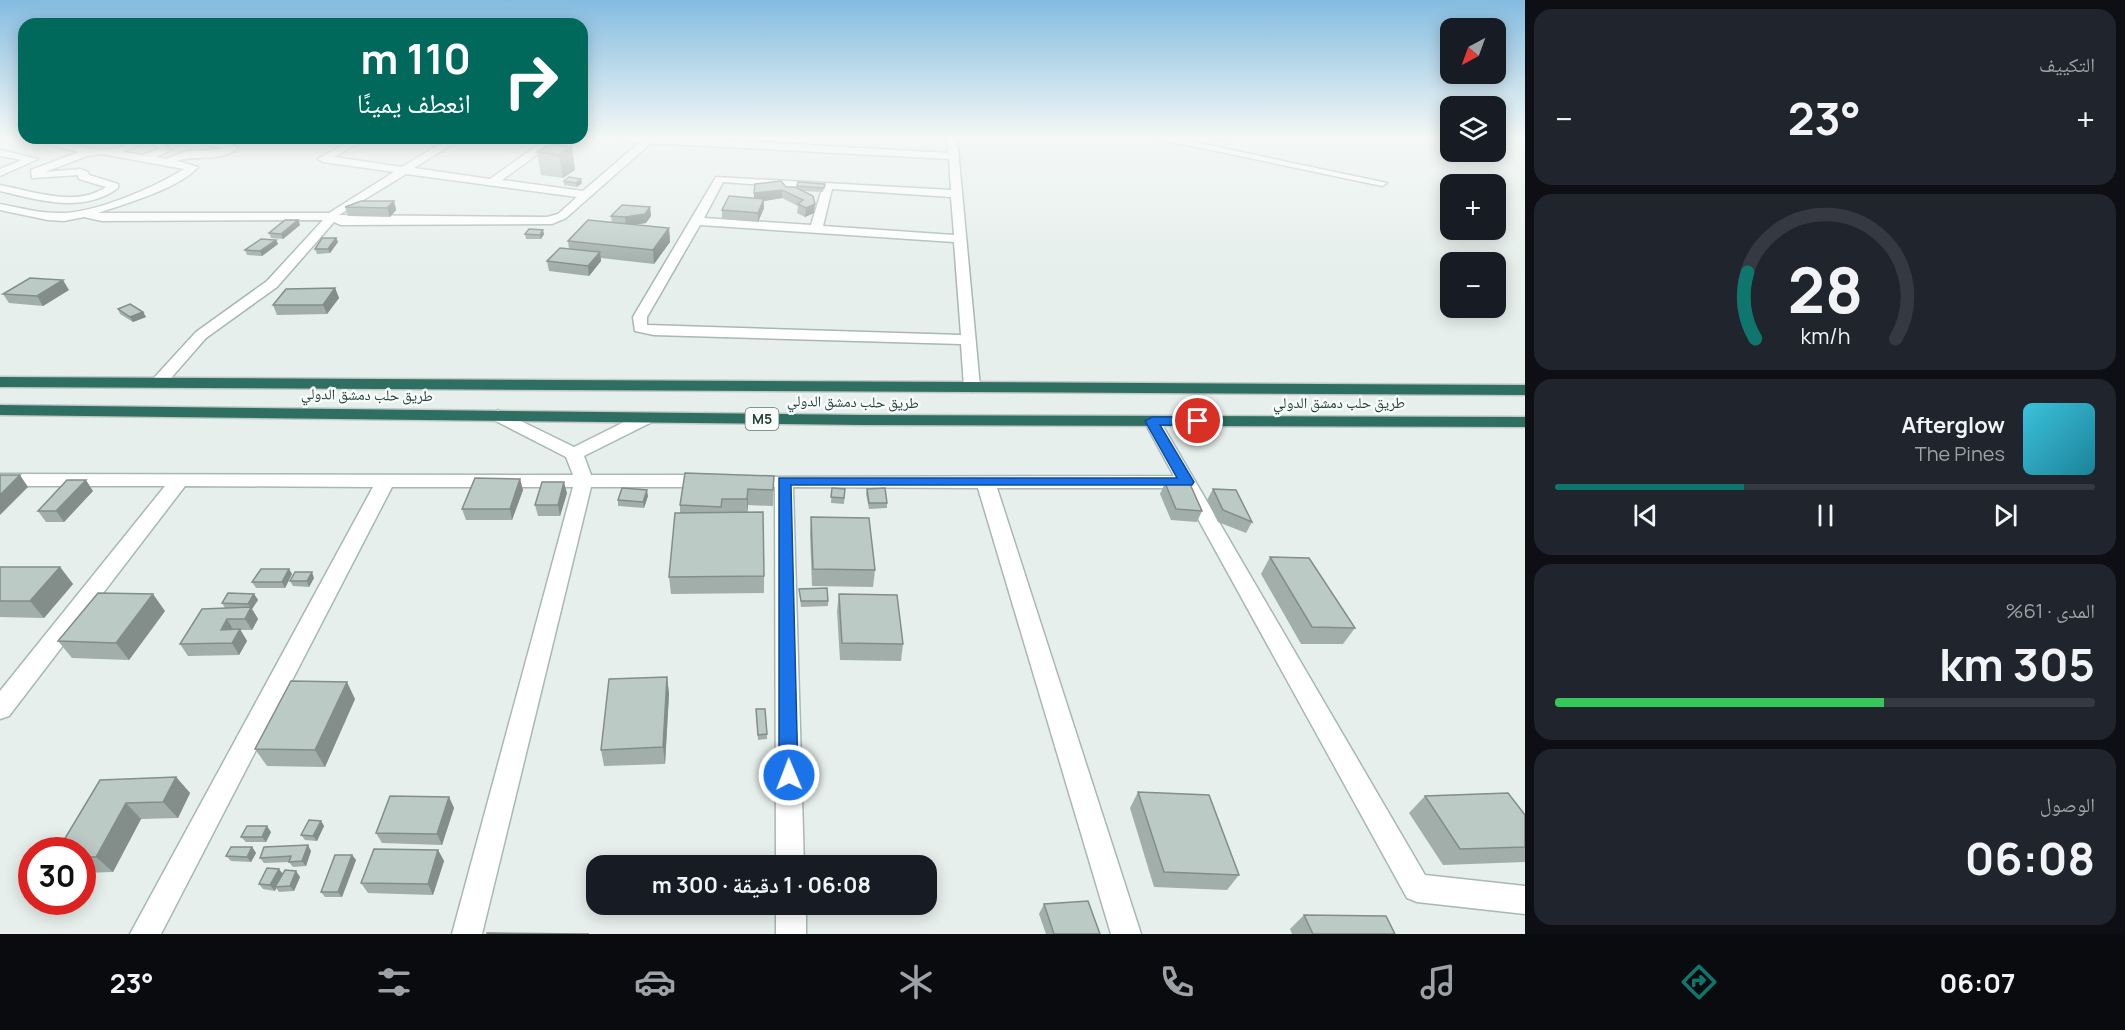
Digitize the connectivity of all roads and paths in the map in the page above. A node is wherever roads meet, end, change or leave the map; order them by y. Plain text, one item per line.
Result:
1 (104, 182) edge
2 (159, 182) edge
3 (387, 182) edge
4 (481, 182) edge
5 (601, 182) edge
6 (718, 182) edge
7 (775, 182) edge
8 (956, 182) edge
9 (1375, 182) edge
10 (491, 183) joint
11 (1382, 183) dead end
12 (828, 185) junction
13 (0, 188) edge
14 (957, 194) junction
15 (586, 195) junction
16 (0, 207) edge
17 (87, 214) junction
18 (332, 216) junction
19 (696, 221) junction
20 (816, 230) junction
21 (960, 239) junction
22 (969, 340) junction
23 (0, 382) edge
24 (158, 383) junction
25 (972, 387) junction
26 (1525, 390) edge
27 (0, 410) edge
28 (498, 415) junction
29 (648, 417) junction
30 (1152, 421) junction
31 (1525, 422) edge
32 (574, 454) junction
33 (181, 479) junction
34 (0, 480) edge
35 (386, 480) junction
36 (584, 480) junction
37 (784, 481) junction
38 (986, 482) junction
39 (1187, 482) junction
40 (0, 709) edge
41 (790, 855) edge
42 (1525, 900) edge
43 (791, 915) edge
44 (145, 934) edge
45 (467, 934) edge
46 (791, 934) edge
47 (1126, 934) edge

1 - 13 street
2 - 17 street
3 - 18 street
4 - 10 street
5 - 15 street
6 - 19 street
7 - 12 street
8 - 14 street
9 - 11 street
10 - 15 street
12 - 14 street
12 - 20 street
14 - 21 street
15 - 18 street
16 - 17 street
17 - 18 street
18 - 24 street
19 - 20 street
19 - 22 street
20 - 21 street
21 - 22 street
22 - 25 street
23 - 24 highway, طريق حلب دمشق الدولي / M5
24 - 25 highway, طريق حلب دمشق الدولي / M5
25 - 26 highway, طريق حلب دمشق الدولي / M5
27 - 28 highway, طريق حلب دمشق الدولي / M5
28 - 29 highway, طريق حلب دمشق الدولي / M5
28 - 32 street
29 - 30 highway, طريق حلب دمشق الدولي / M5
29 - 32 street
30 - 31 highway, طريق حلب دمشق الدولي / M5
30 - 39 street
32 - 36 street
33 - 34 street
33 - 35 street
33 - 40 street
35 - 36 street
35 - 44 street
36 - 37 street
36 - 45 street
37 - 38 street
37 - 41 street
38 - 39 street
38 - 47 street
39 - 42 street
43 - 46 street

